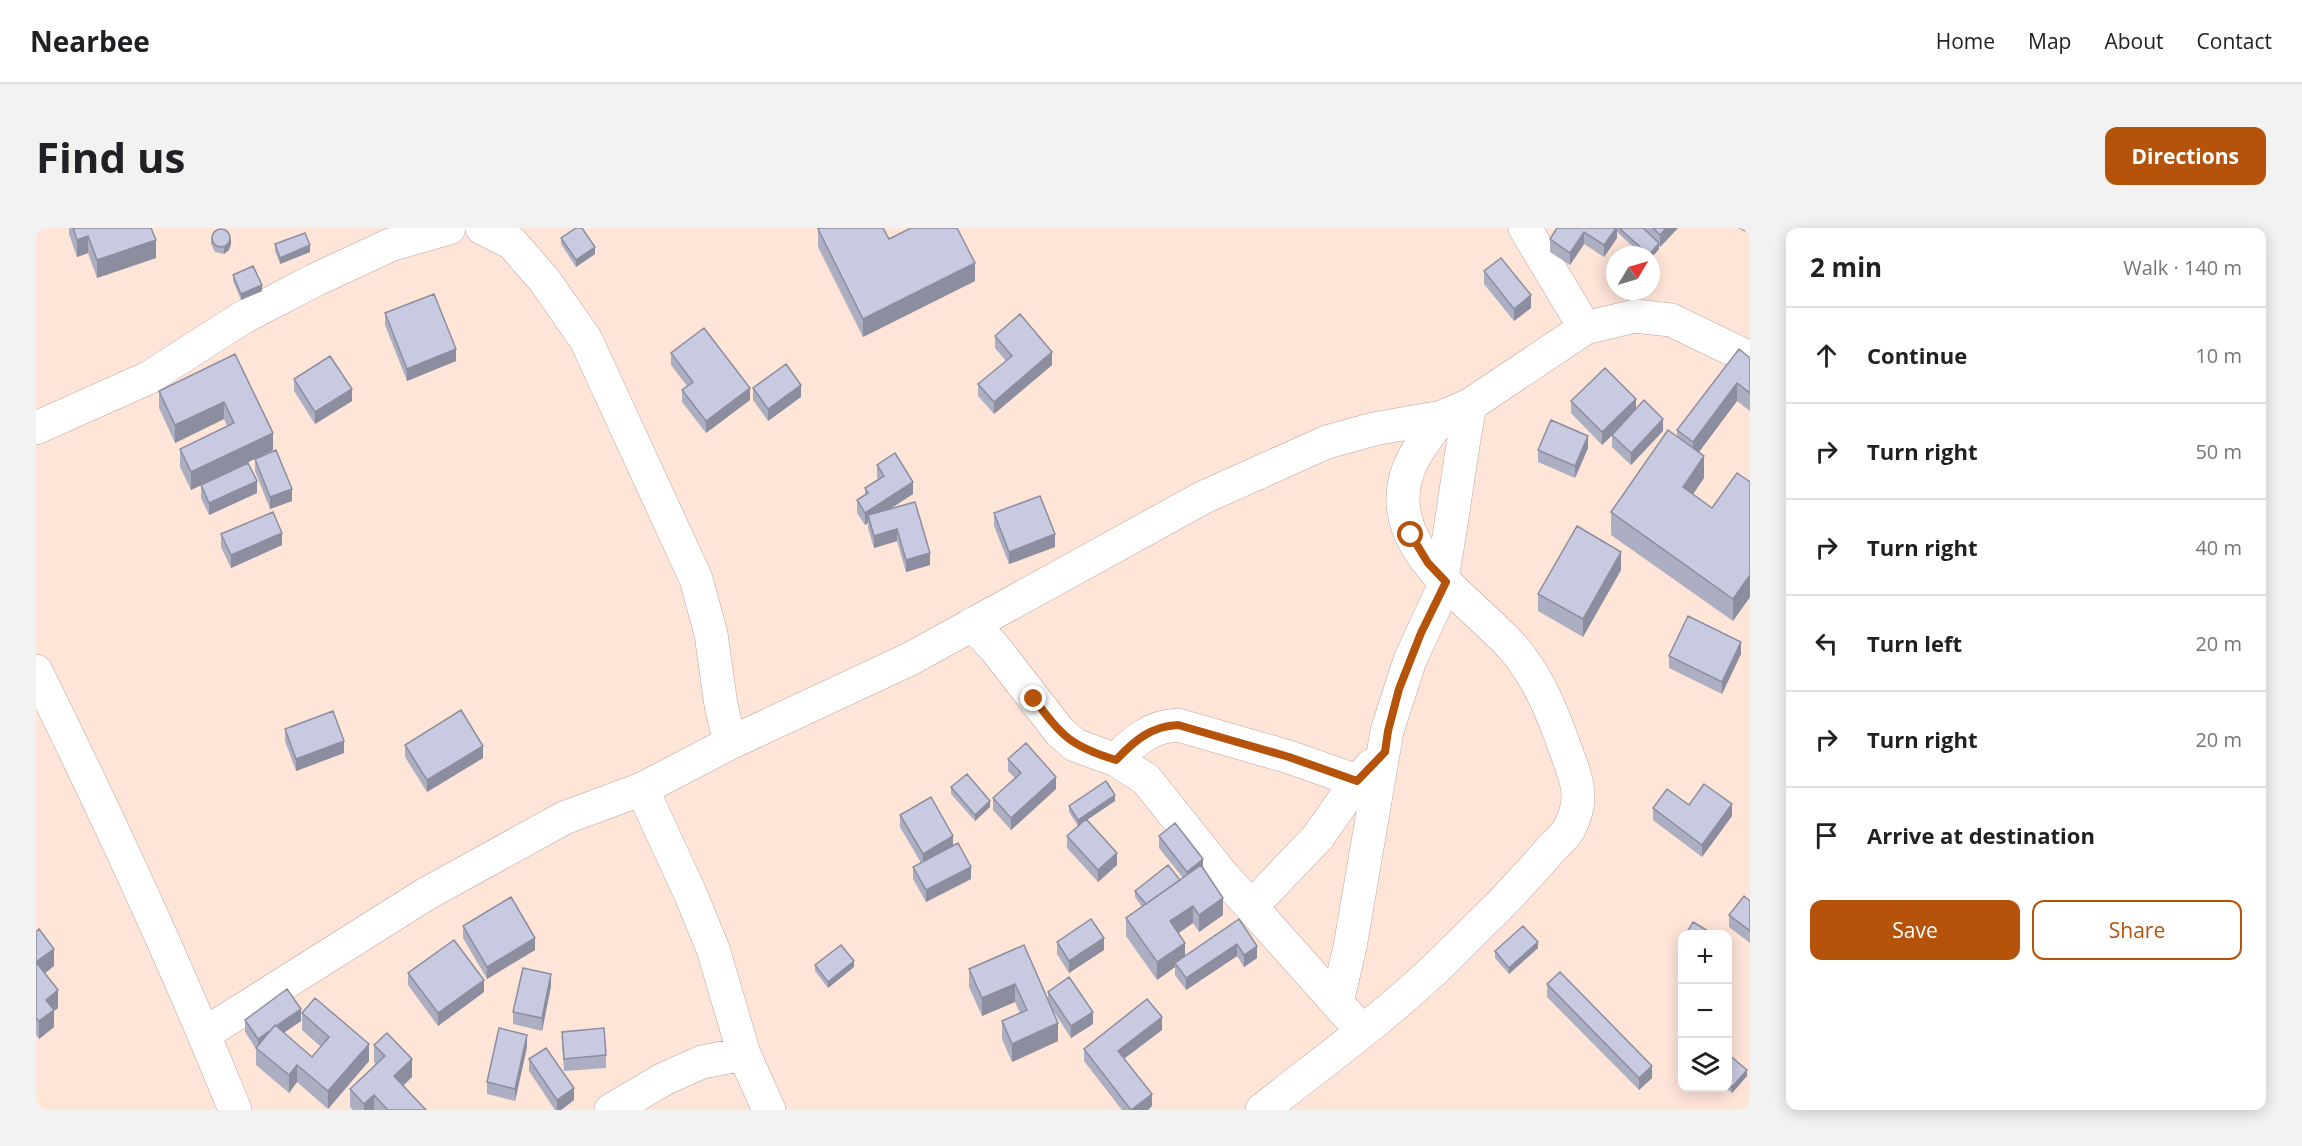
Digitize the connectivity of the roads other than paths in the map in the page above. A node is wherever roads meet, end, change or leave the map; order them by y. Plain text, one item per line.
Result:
1 (449, 228) edge
2 (482, 228) edge
3 (1525, 228) edge
4 (508, 236) edge
5 (1585, 328) junction
6 (1750, 358) edge
7 (1456, 411) junction
8 (36, 429) edge
9 (1444, 580) junction
10 (972, 624) junction
11 (36, 671) edge
12 (730, 743) junction
13 (1385, 752) junction
14 (1116, 760) junction
15 (1357, 781) junction
16 (642, 789) junction
17 (1252, 906) junction
18 (1337, 1002) junction
19 (1362, 1031) junction
20 (204, 1034) junction
21 (744, 1054) junction
22 (235, 1110) edge
23 (611, 1110) edge
24 (769, 1110) edge
25 (1262, 1110) edge

1 - 8 street
2 - 4 street
3 - 5 street
4 - 12 street
5 - 6 street
5 - 7 street
7 - 9 street
7 - 9 street
7 - 10 street
9 - 13 street
9 - 19 street
10 - 12 street
10 - 14 street
11 - 20 street
12 - 16 street
13 - 15 street
13 - 18 street
14 - 15 street
14 - 17 street
15 - 17 street
16 - 20 street
16 - 21 street
17 - 18 street
18 - 19 street
19 - 25 street
20 - 22 street
21 - 23 street
21 - 24 street

